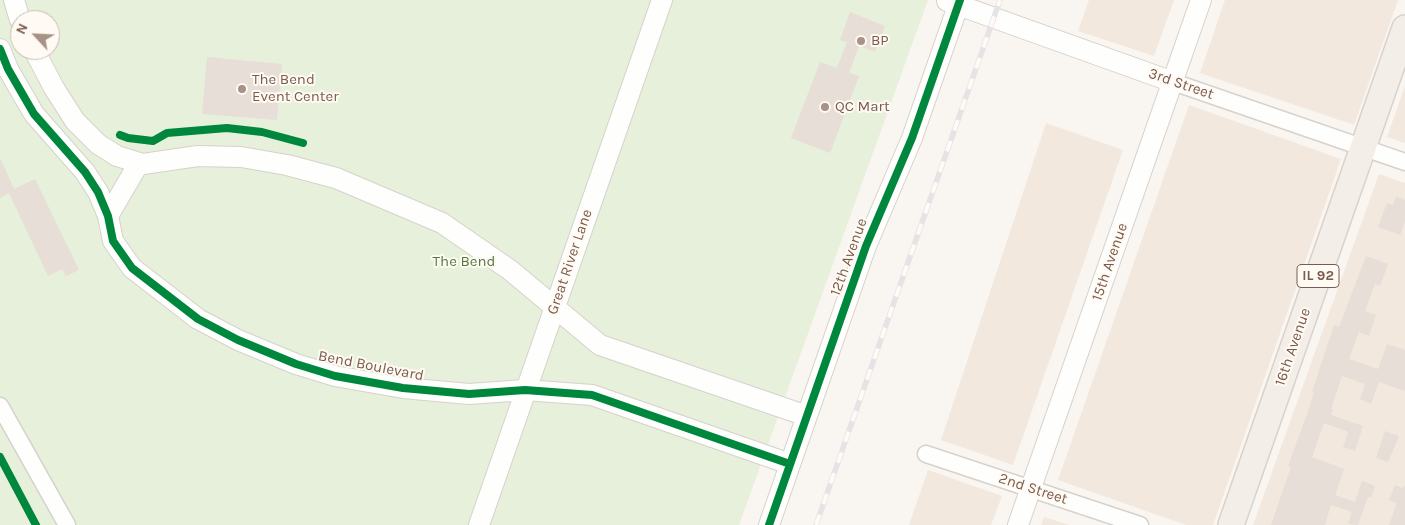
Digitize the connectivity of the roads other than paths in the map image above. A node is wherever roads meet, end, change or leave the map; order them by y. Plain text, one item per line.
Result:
1 (662, 0) edge
2 (1201, 0) edge
3 (954, 2) edge
4 (1405, 28) edge
5 (0, 49) edge
6 (39, 60) edge
7 (1173, 82) junction
8 (1363, 148) junction
9 (1405, 162) edge
10 (139, 163) junction
11 (108, 216) junction
12 (555, 306) junction
13 (525, 390) junction
14 (0, 406) edge
15 (807, 416) junction
16 (926, 454) dead end
17 (790, 464) junction
18 (1031, 487) junction
19 (67, 525) edge
20 (479, 525) edge
21 (769, 525) edge
22 (1018, 525) edge
23 (1140, 525) edge
24 (1232, 525) edge

1 - 12 street, Great River Lane
2 - 7 street, 15th Avenue
3 - 7 street, 3rd Street
3 - 15 street, 12th Avenue
4 - 8 main road, 16th Avenue / IL 92
5 - 11 street, Bend Boulevard
6 - 10 street
7 - 8 street, 3rd Street
7 - 18 street, 15th Avenue
8 - 9 street, 3rd Street
8 - 24 main road, 16th Avenue / IL 92
10 - 11 street
10 - 12 street
11 - 13 street, Bend Boulevard
12 - 13 street, Great River Lane
12 - 15 street
13 - 17 street, Bend Boulevard
13 - 20 street, Great River Lane
14 - 19 street
15 - 17 street, 12th Avenue
16 - 18 street, 2nd Street
17 - 21 street, 12th Avenue
18 - 22 street, 15th Avenue
18 - 23 street, 2nd Street

